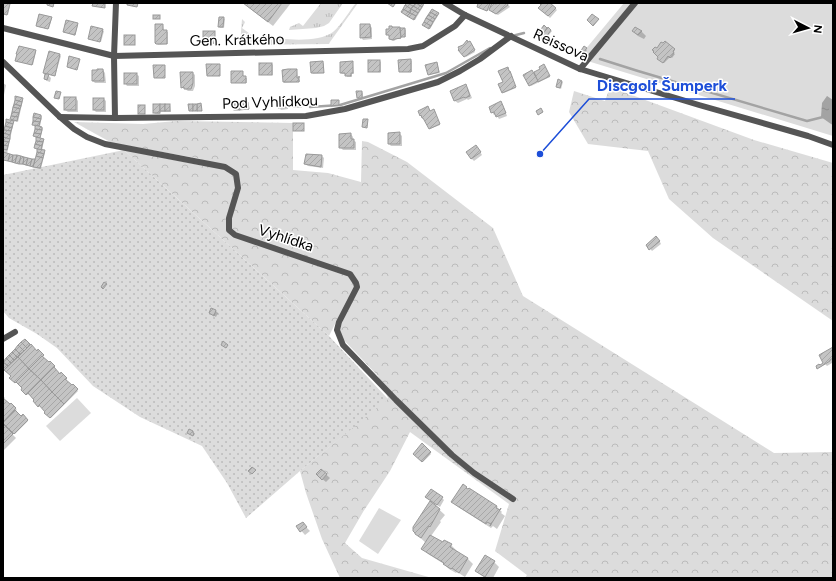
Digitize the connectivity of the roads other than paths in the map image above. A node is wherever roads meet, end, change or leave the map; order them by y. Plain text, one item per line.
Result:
1 (116, 3) edge
2 (445, 3) edge
3 (635, 3) edge
4 (464, 15) junction
5 (3, 28) edge
6 (511, 36) junction
7 (114, 56) junction
8 (3, 62) edge
9 (580, 69) junction
10 (60, 117) junction
11 (115, 118) junction
12 (833, 145) edge
13 (15, 332) dead end
14 (3, 339) edge
15 (513, 499) dead end

1 - 7 street
2 - 4 street, Reissova
3 - 9 street
4 - 6 street, Reissova
4 - 7 street, Gen. Krátkého
5 - 7 street, Gen. Krátkého
6 - 9 street, Reissova
6 - 11 street, Pod Vyhlídkou
7 - 11 street
8 - 10 street, Vyhlídka
9 - 12 street, Reissova
10 - 11 street, Pod Vyhlídkou
10 - 15 street, Vyhlídka
13 - 14 street

